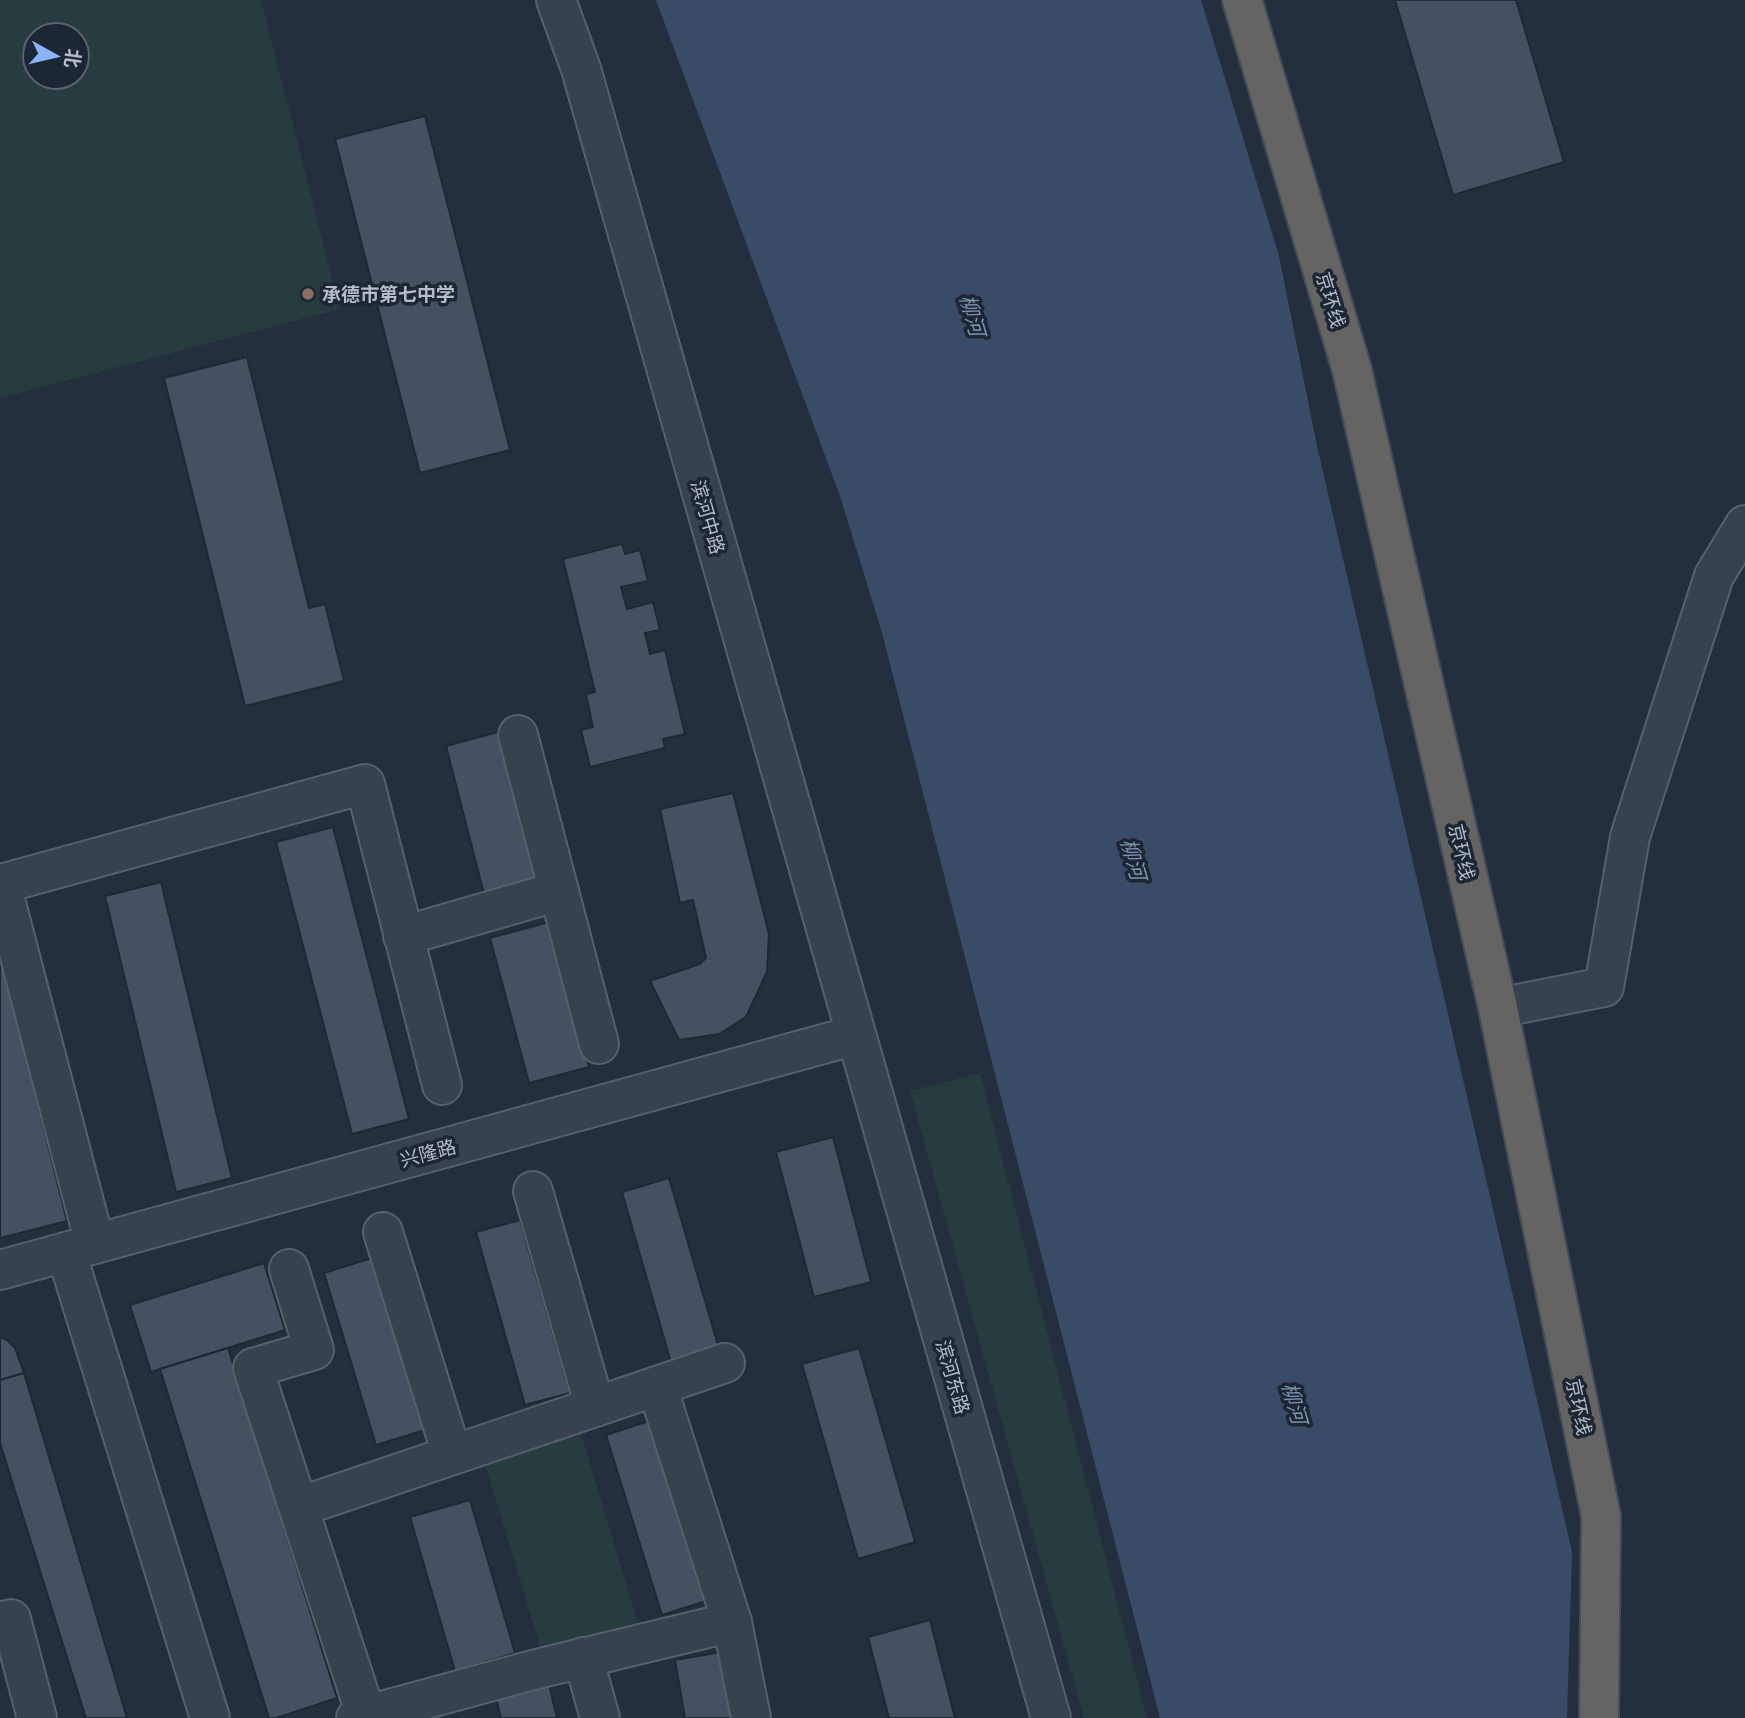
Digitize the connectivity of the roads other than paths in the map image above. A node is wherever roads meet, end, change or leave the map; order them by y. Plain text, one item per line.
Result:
1 (556, 0) edge
2 (1242, 0) edge
3 (1745, 525) edge
4 (518, 735) dead end
5 (559, 891) junction
6 (403, 936) junction
7 (1498, 1008) junction
8 (856, 1035) junction
9 (599, 1044) dead end
10 (442, 1086) dead end
11 (533, 1191) dead end
12 (383, 1232) dead end
13 (80, 1248) junction
14 (289, 1269) dead end
15 (0, 1270) edge
16 (725, 1363) dead end
17 (657, 1386) junction
18 (595, 1407) junction
19 (452, 1455) junction
20 (299, 1507) junction
21 (0, 1622) edge
22 (732, 1622) junction
23 (583, 1657) junction
24 (363, 1717) edge
25 (37, 1718) edge
26 (210, 1718) edge
27 (600, 1718) edge
28 (751, 1718) edge
29 (1051, 1718) edge
30 (1599, 1718) edge

1 - 8 street, 滨河中路
2 - 7 highway, 京环线
3 - 7 street
4 - 5 street
5 - 6 street
5 - 9 street
6 - 10 street
6 - 13 street
7 - 30 highway, 京环线
8 - 13 street, 兴隆路
8 - 29 street, 滨河东路
11 - 18 street
12 - 19 street
13 - 15 street, 兴隆路
13 - 26 street
14 - 20 street
16 - 17 street
17 - 18 street
17 - 22 street
18 - 19 street
19 - 20 street
20 - 24 street
21 - 25 street
22 - 23 street
22 - 28 street
23 - 24 street
23 - 27 street

